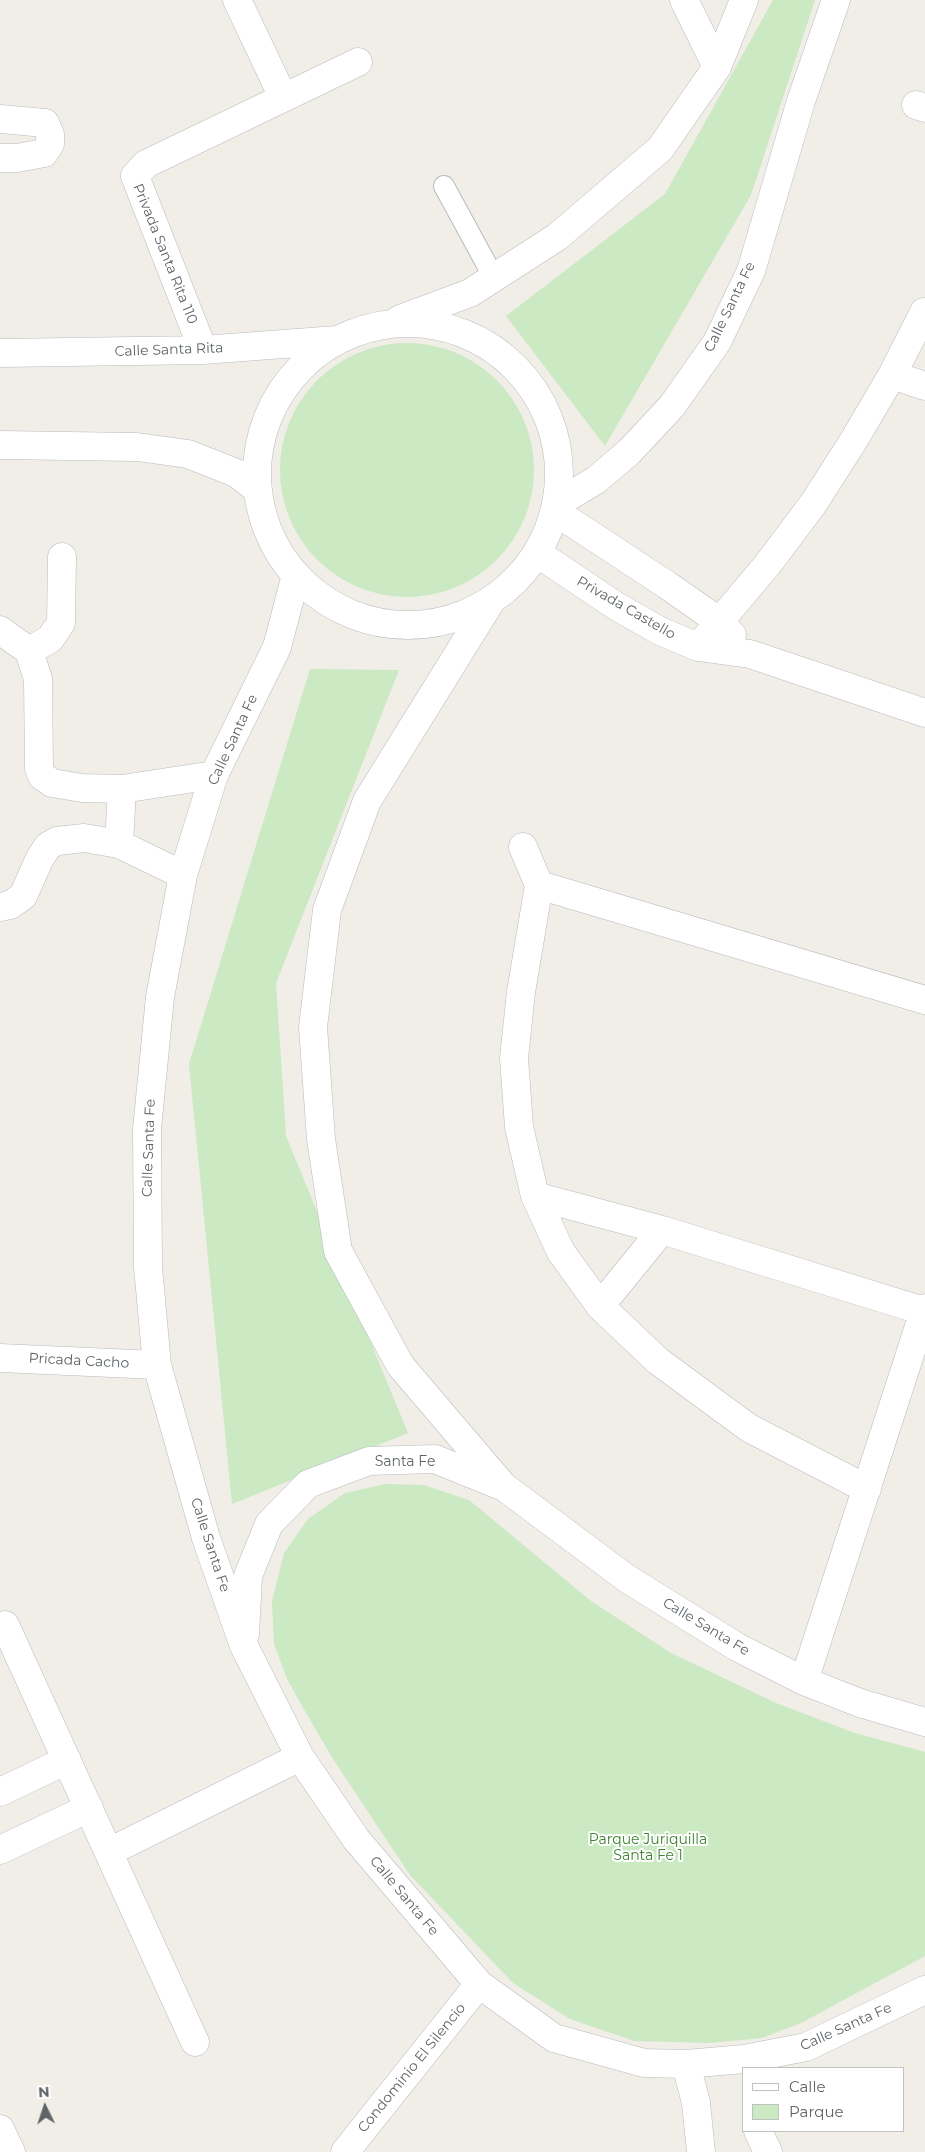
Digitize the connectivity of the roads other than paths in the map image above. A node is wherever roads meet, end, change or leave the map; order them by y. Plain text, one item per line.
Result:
1 (237, 0) edge
2 (684, 0) edge
3 (744, 0) edge
4 (836, 0) edge
5 (358, 62) dead end
6 (717, 67) junction
7 (284, 97) junction
8 (0, 119) edge
9 (0, 158) edge
10 (444, 186) dead end
11 (494, 278) junction
12 (924, 312) edge
13 (383, 325) junction
14 (338, 340) junction
15 (203, 350) junction
16 (0, 354) edge
17 (892, 375) junction
18 (925, 386) edge
19 (0, 445) edge
20 (258, 490) junction
21 (557, 508) junction
22 (536, 553) junction
23 (62, 557) dead end
24 (296, 575) junction
25 (490, 601) junction
26 (720, 622) junction
27 (0, 630) edge
28 (698, 647) junction
29 (29, 651) junction
30 (750, 654) junction
31 (925, 714) edge
32 (214, 775) junction
33 (122, 789) junction
34 (119, 844) junction
35 (523, 847) dead end
36 (183, 875) junction
37 (539, 885) junction
38 (0, 906) edge
39 (925, 1000) edge
40 (534, 1196) junction
41 (662, 1230) junction
42 (600, 1306) junction
43 (924, 1310) edge
44 (0, 1358) edge
45 (157, 1365) junction
46 (503, 1486) junction
47 (867, 1489) junction
48 (5, 1625) dead end
49 (244, 1646) junction
50 (804, 1681) junction
51 (925, 1722) edge
52 (300, 1757) junction
53 (67, 1760) junction
54 (0, 1792) edge
55 (89, 1808) junction
56 (0, 1850) edge
57 (109, 1852) junction
58 (479, 1984) junction
59 (925, 1990) edge
60 (195, 2042) dead end
61 (686, 2064) junction
62 (745, 2064) edge
63 (0, 2129) edge
64 (758, 2132) edge
65 (11, 2152) edge
66 (345, 2152) edge
67 (701, 2152) edge
68 (768, 2152) edge

1 - 7 street
2 - 6 street
3 - 6 street
4 - 21 street, Calle Santa Fe
5 - 7 street, Privada Santa Rita 110
6 - 11 street
7 - 15 street, Privada Santa Rita 110
8 - 9 street
10 - 11 lane
11 - 13 street
12 - 17 street
13 - 14 street
13 - 21 street
14 - 15 street, Calle Santa Rita
14 - 20 street
15 - 16 street, Calle Santa Rita
17 - 18 street
17 - 26 street
19 - 20 street
20 - 24 street
21 - 22 street
21 - 26 street, Privada Castello
22 - 25 street
22 - 28 street, Privada Castello
23 - 29 street
24 - 25 street
24 - 32 street, Calle Santa Fe
25 - 46 street, Calle Santa Fe
26 - 28 street
26 - 30 street, Privada Castello
27 - 29 street
28 - 30 street, Privada Castello
29 - 33 street
30 - 31 street, Privada Castello
32 - 33 street
32 - 36 street, Calle Santa Fe
33 - 34 street
34 - 36 street
34 - 38 street
35 - 37 street
36 - 45 street, Calle Santa Fe
37 - 39 street
37 - 40 street
40 - 41 street
40 - 42 street
41 - 42 street
41 - 43 street
42 - 47 street
43 - 47 street
44 - 45 street, Pricada Cacho
45 - 49 street, Calle Santa Fe
46 - 49 street, Santa Fe
46 - 50 street, Calle Santa Fe
47 - 50 street
48 - 53 street
49 - 52 street, Calle Santa Fe
50 - 51 street, Calle Santa Fe
52 - 57 street
52 - 58 street, Calle Santa Fe
53 - 54 street
53 - 55 street
55 - 56 street
55 - 57 street
57 - 60 street
58 - 61 street, Calle Santa Fe
58 - 66 street, Condominio El Silencio
59 - 62 street, Calle Santa Fe
61 - 62 street, Calle Santa Fe
61 - 67 street
63 - 65 street
64 - 68 street

